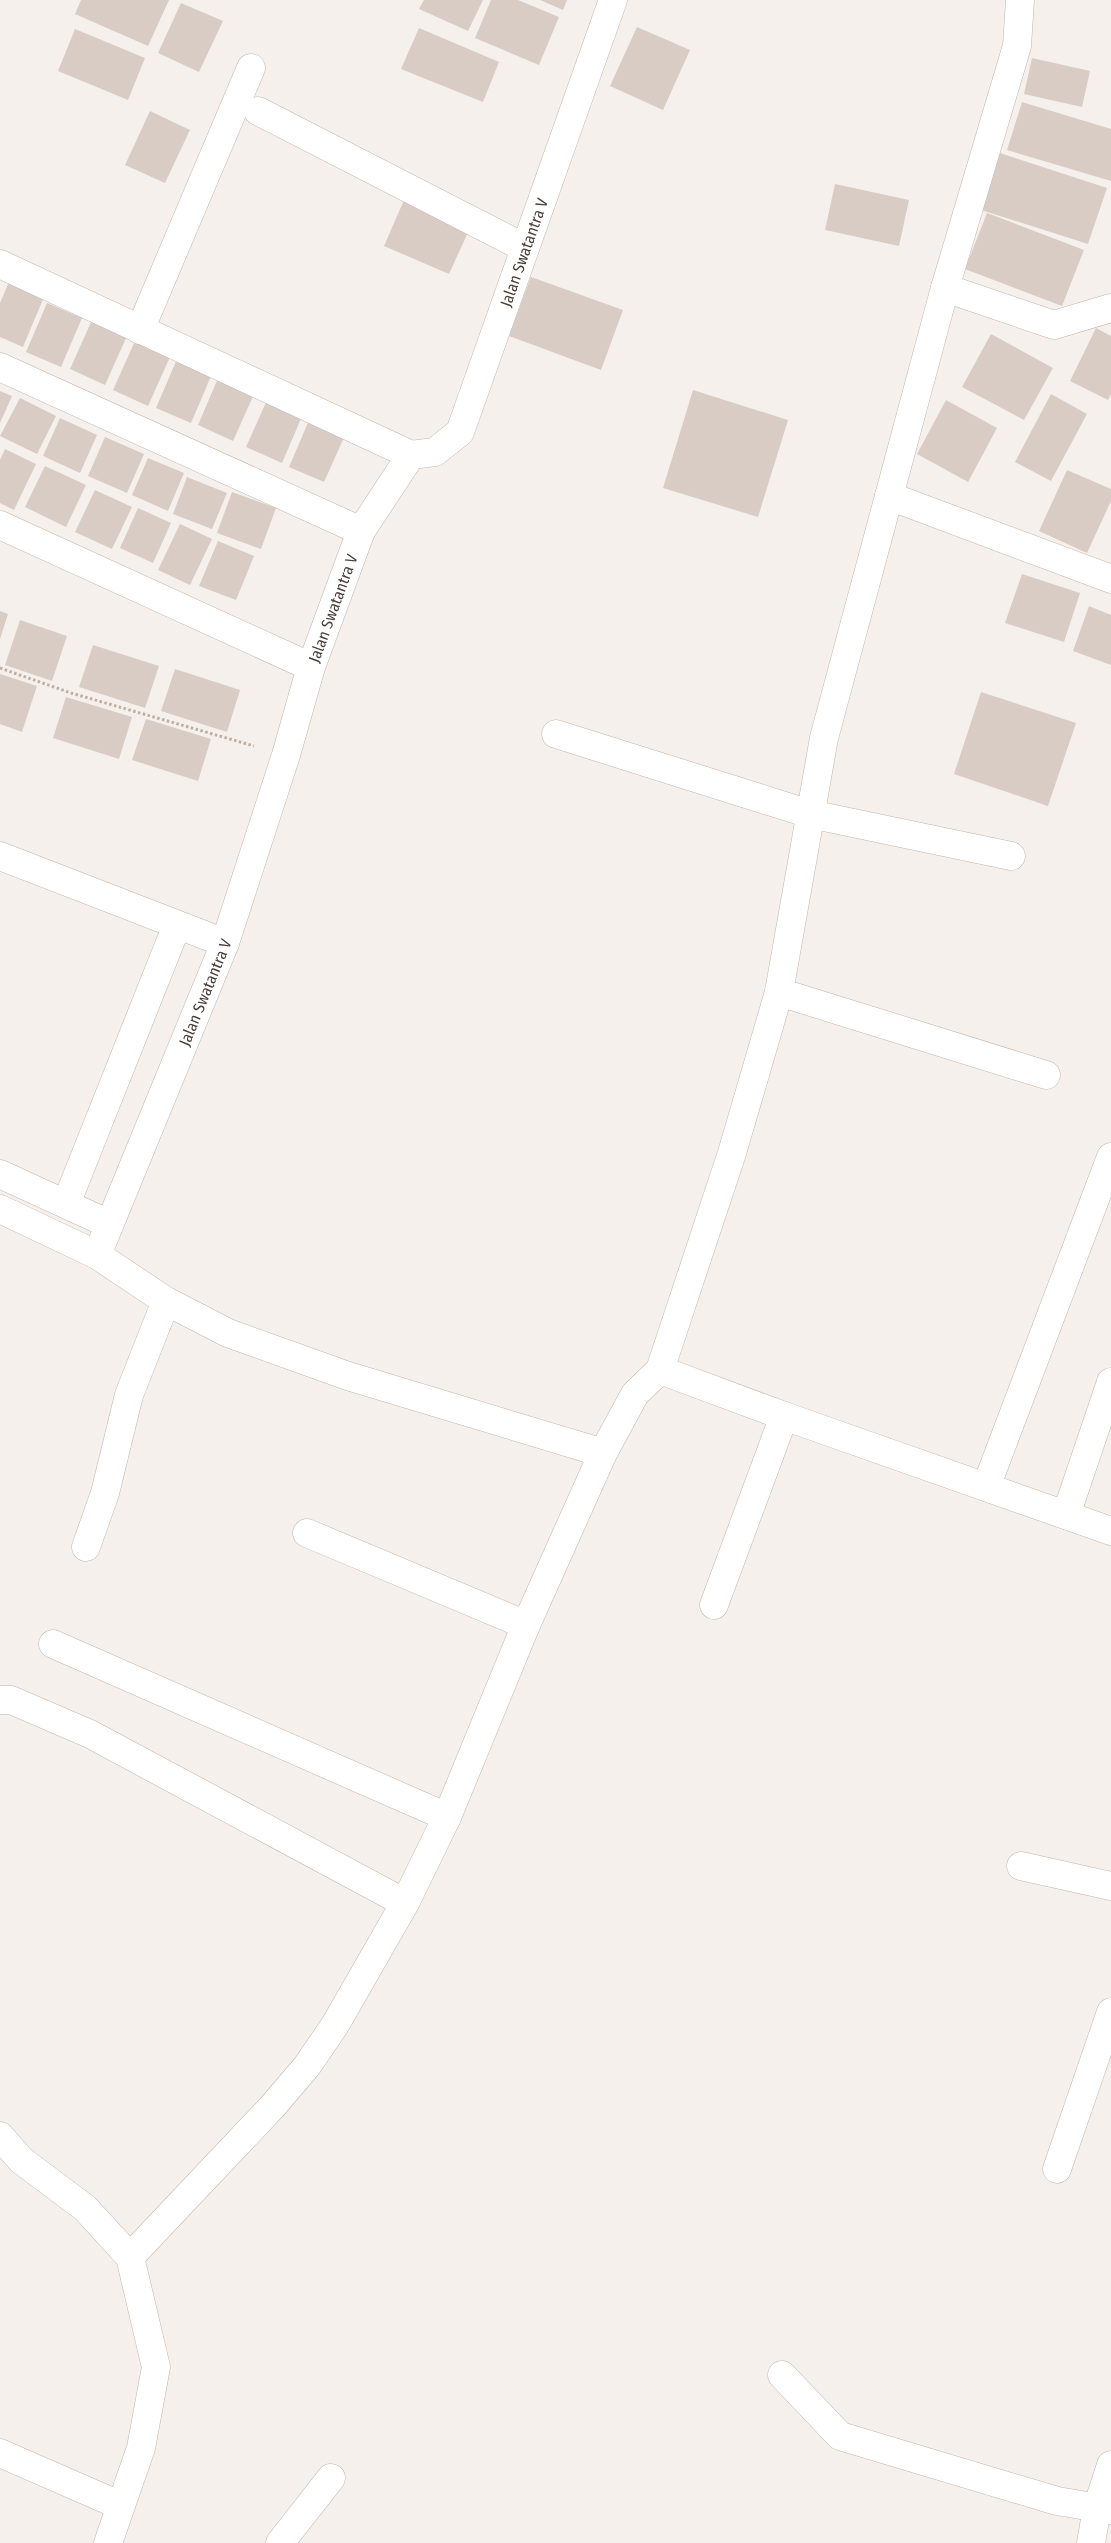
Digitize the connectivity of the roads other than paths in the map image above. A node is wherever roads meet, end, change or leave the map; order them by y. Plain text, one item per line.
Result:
1 (613, 0) edge
2 (1020, 0) edge
3 (251, 68) dead end
4 (258, 111) dead end
5 (525, 248) junction
6 (0, 264) edge
7 (945, 288) junction
8 (1111, 308) edge
9 (140, 330) junction
10 (0, 366) edge
11 (412, 455) junction
12 (889, 496) junction
13 (0, 525) edge
14 (361, 531) junction
15 (1111, 579) edge
16 (311, 667) junction
17 (556, 734) dead end
18 (810, 814) junction
19 (0, 856) edge
20 (1011, 856) dead end
21 (178, 925) junction
22 (225, 943) junction
23 (779, 992) junction
24 (1046, 1074) dead end
25 (1111, 1157) edge
26 (0, 1174) edge
27 (66, 1204) junction
28 (0, 1209) edge
29 (109, 1224) junction
30 (97, 1255) junction
31 (166, 1301) junction
32 (660, 1370) junction
33 (1111, 1382) edge
34 (784, 1416) junction
35 (603, 1453) junction
36 (986, 1487) junction
37 (1066, 1515) junction
38 (1111, 1531) edge
39 (307, 1533) dead end
40 (86, 1547) dead end
41 (714, 1605) dead end
42 (526, 1625) junction
43 (53, 1644) dead end
44 (0, 1700) edge
45 (447, 1817) junction
46 (1021, 1866) dead end
47 (1111, 1886) edge
48 (405, 1903) junction
49 (1111, 2012) edge
50 (0, 2136) edge
51 (1057, 2169) dead end
52 (130, 2257) junction
53 (782, 2375) dead end
54 (0, 2454) edge
55 (1111, 2464) edge
56 (331, 2478) dead end
57 (119, 2505) junction
58 (1104, 2509) edge
59 (108, 2543) edge
60 (280, 2543) edge
61 (1091, 2543) edge

1 - 5 street, Jalan Swatantra V
2 - 7 street
3 - 9 street
4 - 5 street
5 - 11 street, Jalan Swatantra V
6 - 9 street
7 - 8 street
7 - 12 street
9 - 11 street
10 - 14 street
11 - 14 street, Jalan Swatantra V
12 - 15 street
12 - 18 street
13 - 16 street
14 - 16 street, Jalan Swatantra V
16 - 22 street, Jalan Swatantra V
17 - 18 street
18 - 20 street
18 - 23 street
19 - 21 street
21 - 22 street
21 - 27 street
22 - 29 street, Jalan Swatantra V
23 - 24 street
23 - 32 street
25 - 36 street
26 - 27 street
27 - 29 street
28 - 30 street
29 - 30 street, Jalan Swatantra V
30 - 31 street
31 - 35 street
31 - 40 street
32 - 34 street
32 - 35 street
33 - 37 street
34 - 36 street
34 - 41 street
35 - 42 street
36 - 37 street
37 - 38 street
39 - 42 street
42 - 45 street
43 - 45 street
44 - 48 street
45 - 48 street
46 - 47 street
48 - 52 street
49 - 51 street
50 - 52 street
52 - 57 street
53 - 58 street
54 - 57 street
55 - 58 street
56 - 60 street
57 - 59 street
58 - 61 street

